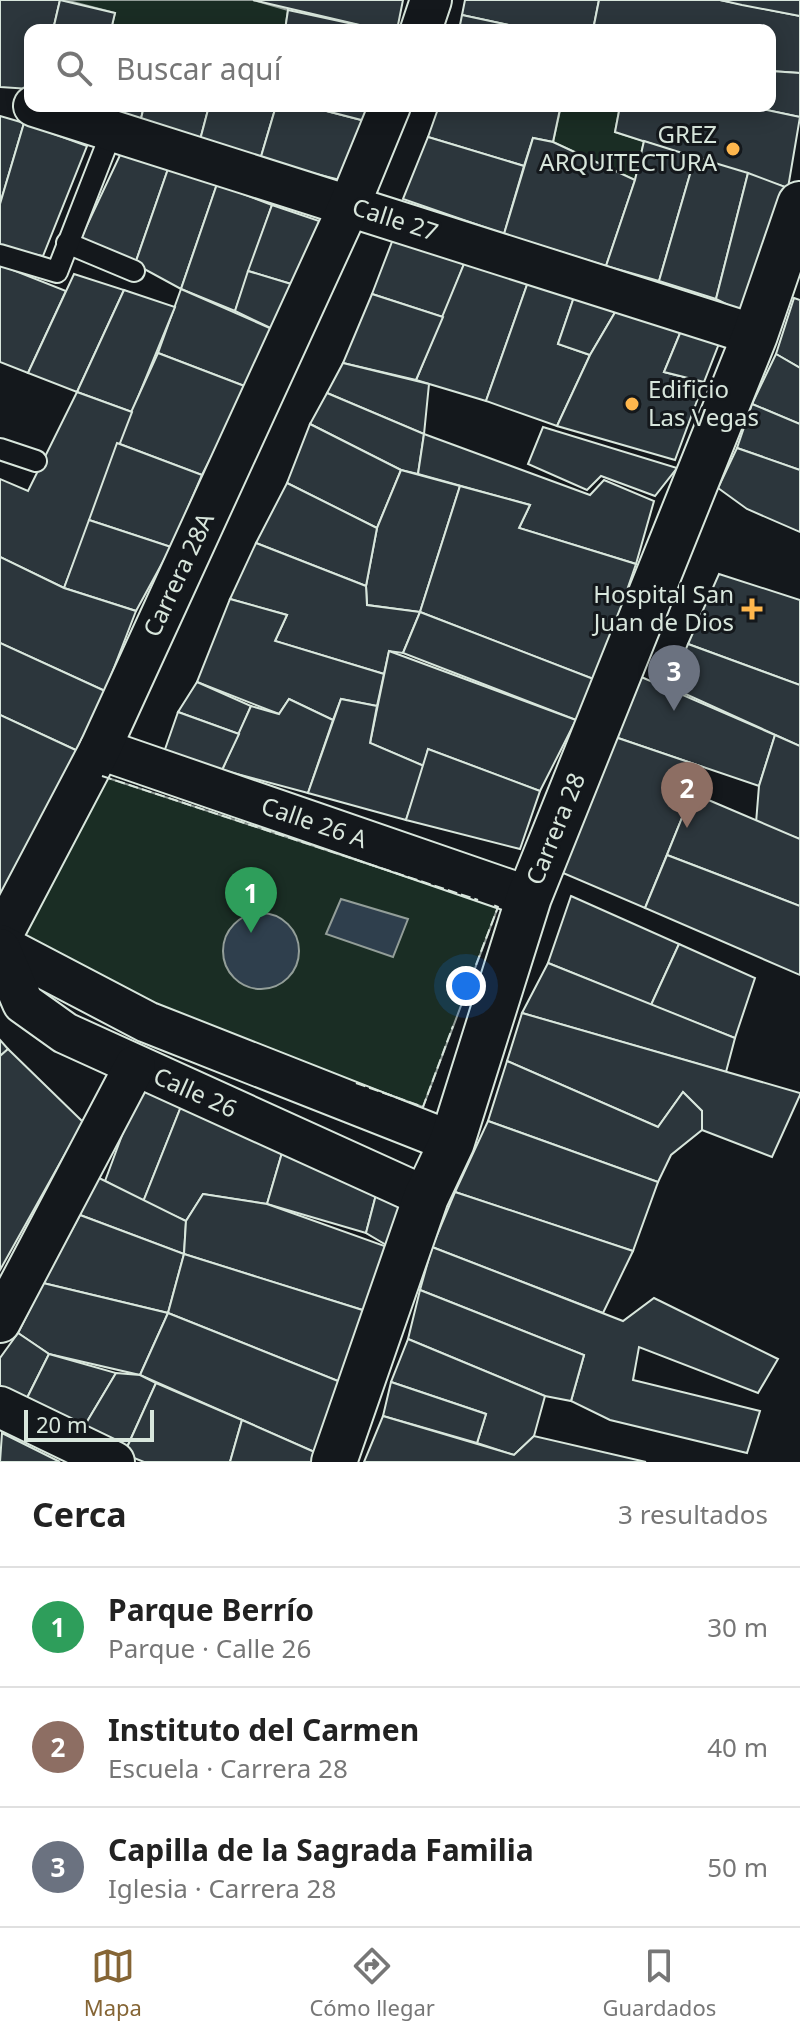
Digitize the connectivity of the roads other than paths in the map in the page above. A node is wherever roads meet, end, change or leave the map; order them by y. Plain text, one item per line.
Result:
1 (431, 0) edge
2 (423, 24) edge
3 (0, 95) edge
4 (24, 102) edge
5 (54, 112) edge
6 (388, 112) edge
7 (112, 131) junction
8 (800, 204) edge
9 (349, 206) junction
10 (67, 243) junction
11 (0, 255) edge
12 (134, 271) dead end
13 (755, 335) junction
14 (0, 449) edge
15 (36, 461) dead end
16 (100, 749) junction
17 (529, 897) junction
18 (0, 944) edge
19 (135, 1066) junction
20 (452, 1142) junction
21 (426, 1197) junction
22 (0, 1322) edge
23 (0, 1407) edge
24 (114, 1462) edge
25 (334, 1462) edge

1 - 2 street
3 - 4 street, Calle 27
5 - 7 street, Calle 27
6 - 9 street, Carrera 28A
7 - 9 street, Calle 27
7 - 10 lane
8 - 13 main road, Carrera 28
9 - 13 street, Calle 27
9 - 16 street, Carrera 28A
10 - 11 lane
10 - 12 lane
13 - 17 main road, Carrera 28
14 - 15 lane
16 - 17 street, Calle 26 A
16 - 18 street, Carrera 28A
17 - 20 main road, Carrera 28
18 - 19 street, Calle 26
18 - 20 street, Calle 26
19 - 21 street, Calle 26
19 - 22 street
20 - 21 main road, Carrera 28
21 - 25 main road, Carrera 28
23 - 24 street

